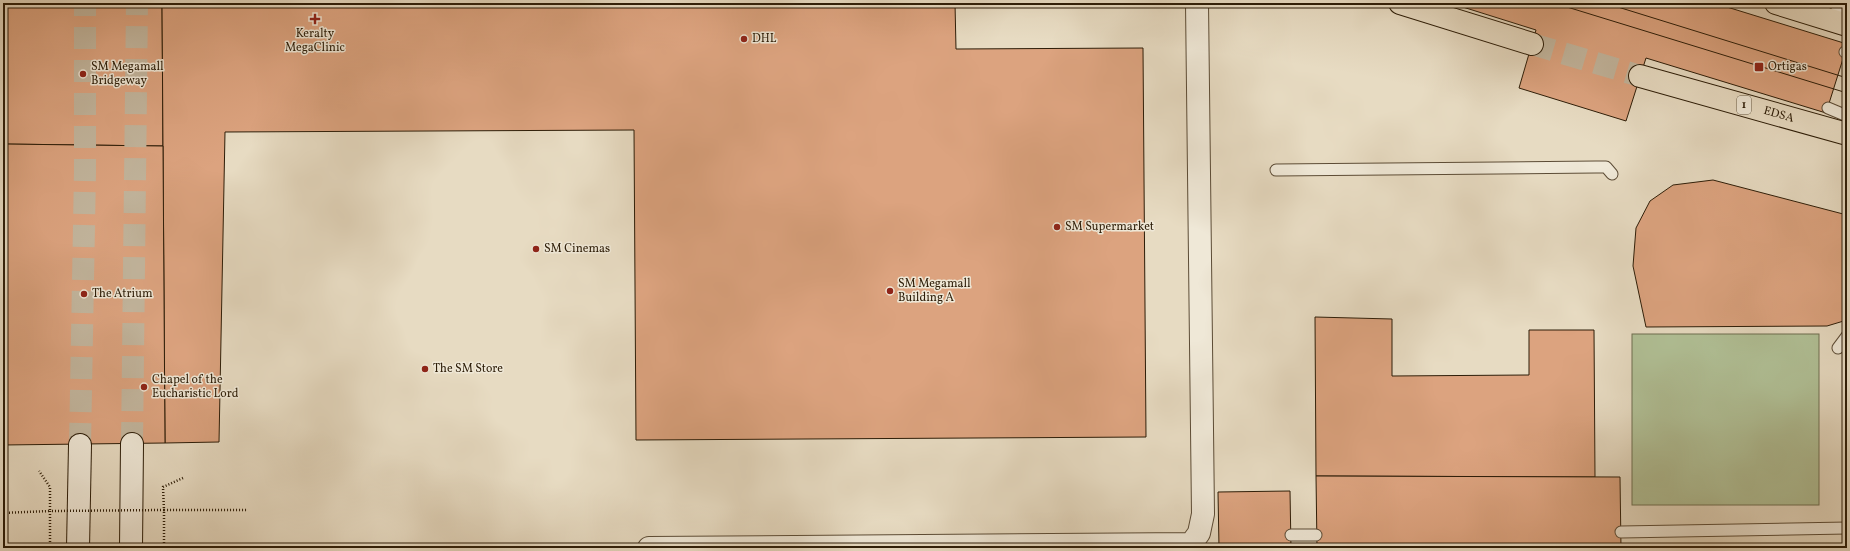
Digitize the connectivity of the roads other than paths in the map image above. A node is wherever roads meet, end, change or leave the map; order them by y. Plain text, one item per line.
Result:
1 (1197, 3) edge
2 (1400, 3) edge
3 (1776, 3) edge
4 (1840, 16) edge
5 (1532, 44) tunnel mouth
6 (1640, 76) tunnel mouth
7 (1828, 108) dead end
8 (1847, 116) edge
9 (1847, 134) edge
10 (1276, 170) dead end
11 (1612, 174) dead end
12 (1847, 336) edge
13 (1838, 348) dead end
14 (132, 444) tunnel mouth
15 (80, 445) tunnel mouth
16 (1847, 528) edge
17 (1621, 532) dead end
18 (1316, 535) dead end
19 (1291, 536) dead end
20 (1010, 547) edge
21 (78, 548) edge
22 (131, 548) edge
23 (649, 548) edge

1 - 20 street
2 - 5 highway
3 - 4 highway
6 - 9 highway, EDSA / 1
7 - 8 lane
10 - 11 lane
12 - 13 lane
14 - 22 street
15 - 21 street
16 - 17 lane
18 - 19 lane
20 - 23 street

